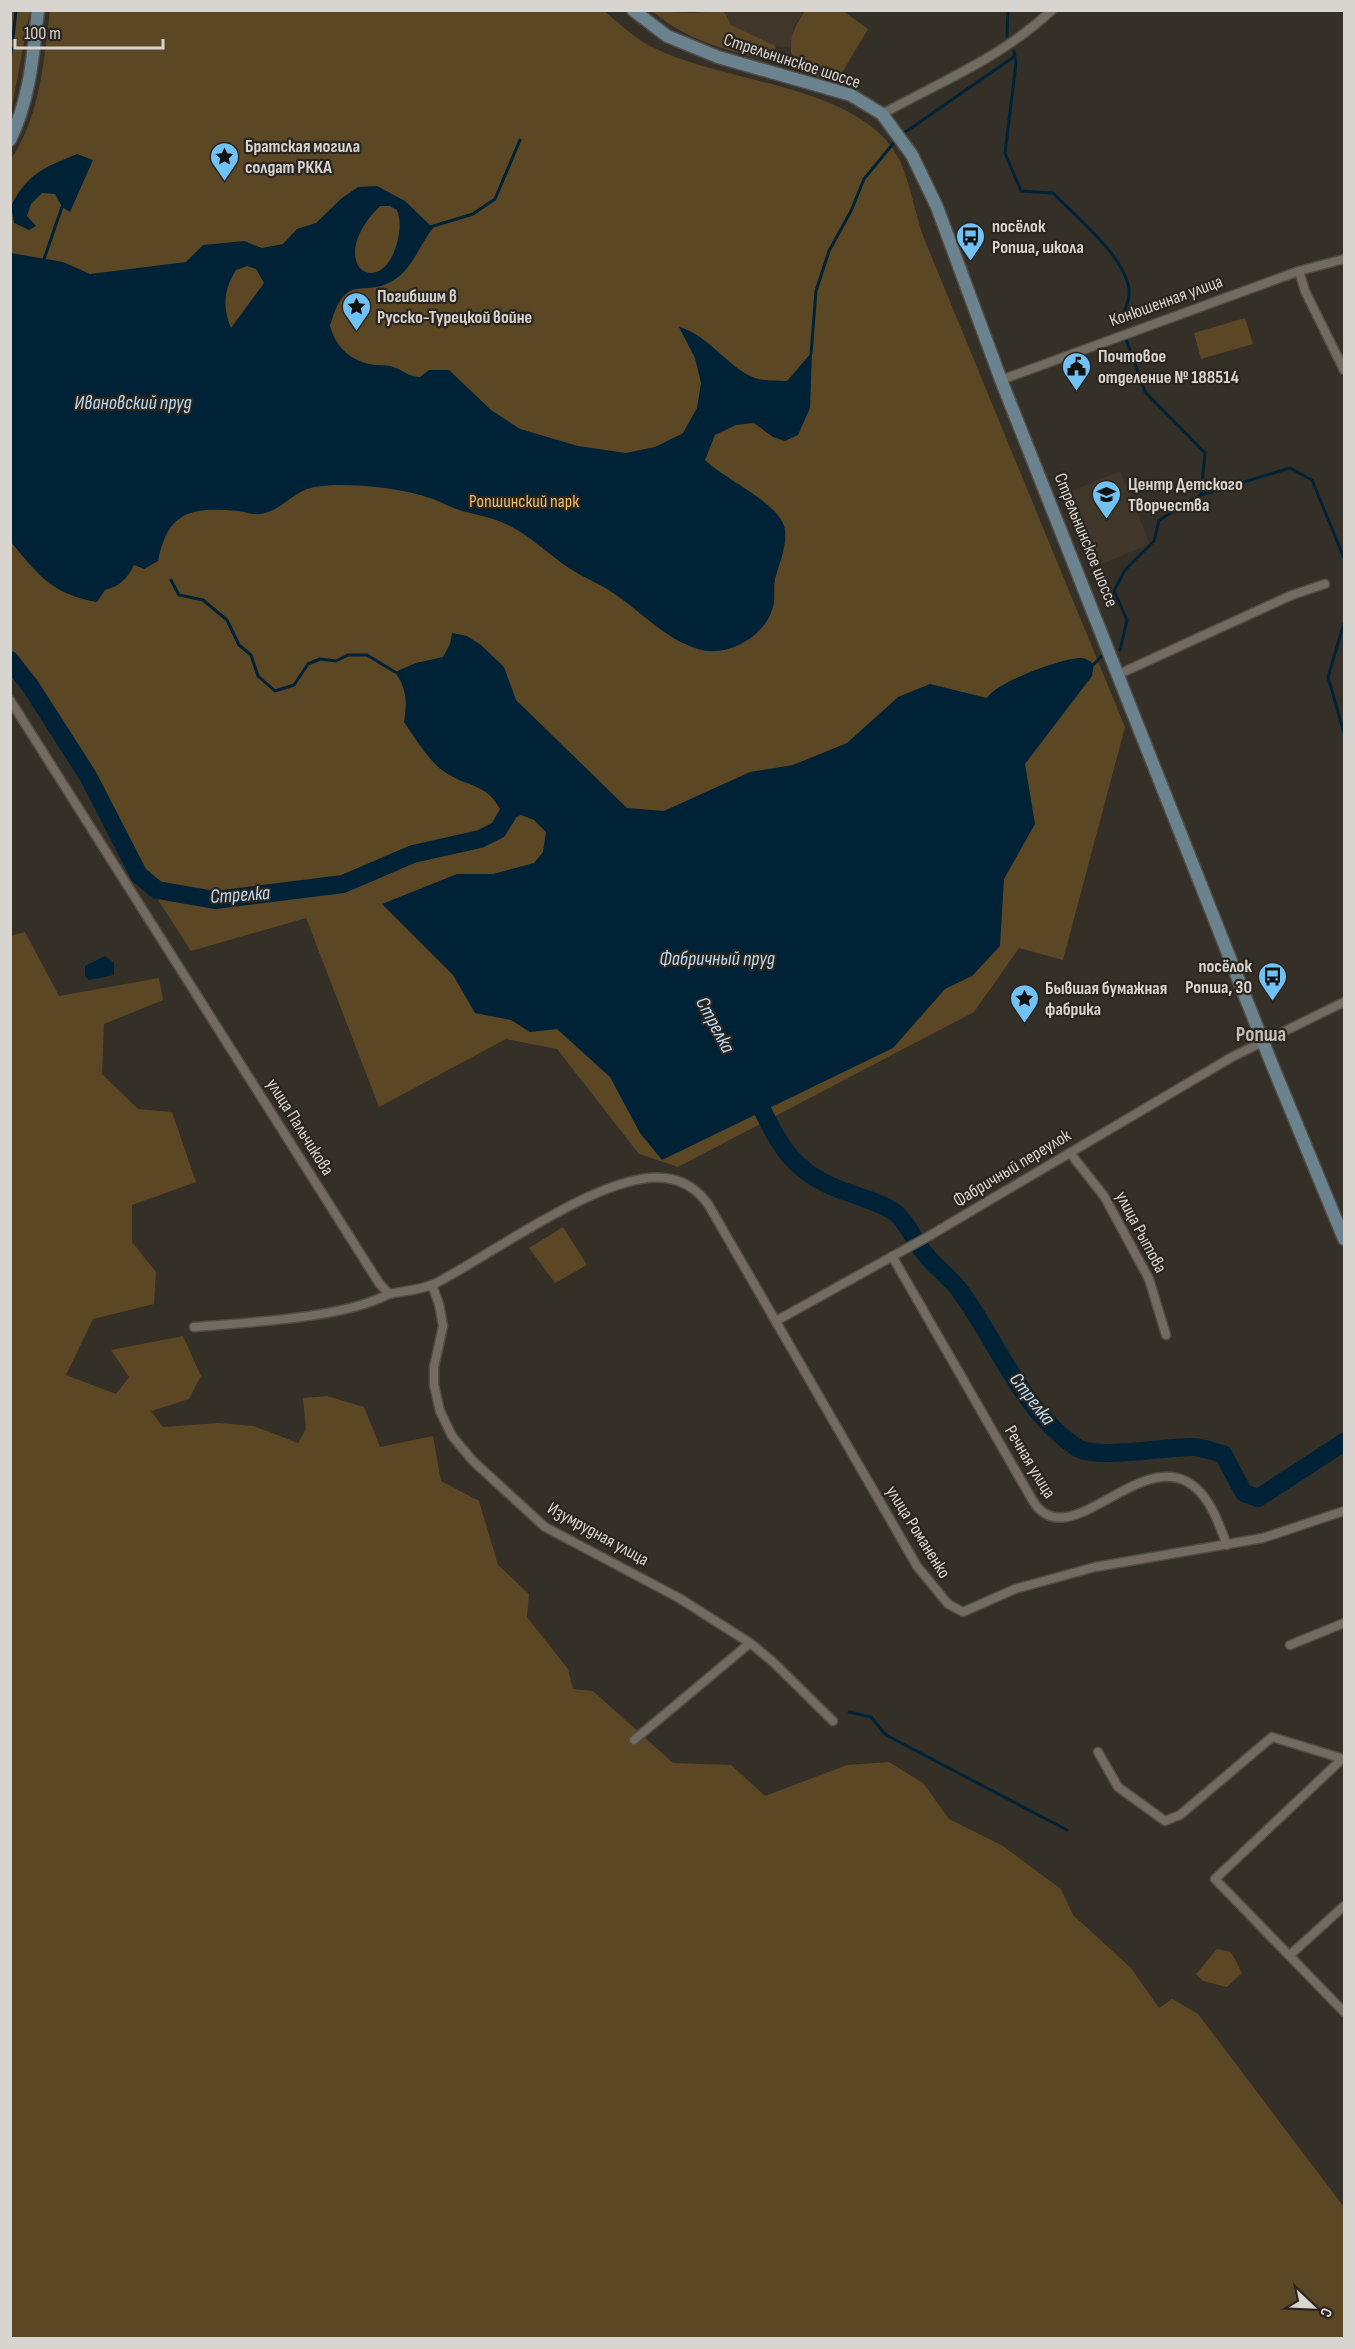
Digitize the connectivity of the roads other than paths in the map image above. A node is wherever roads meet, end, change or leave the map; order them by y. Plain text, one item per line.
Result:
1 (38, 10) edge
2 (633, 10) edge
3 (1052, 10) edge
4 (882, 114) junction
5 (10, 140) edge
6 (1344, 259) edge
7 (1299, 272) junction
8 (1344, 370) edge
9 (1001, 380) junction
10 (1325, 584) dead end
11 (1119, 674) junction
12 (10, 700) edge
13 (1344, 1002) edge
14 (1264, 1042) junction
15 (1070, 1153) junction
16 (1343, 1233) edge
17 (892, 1256) junction
18 (432, 1285) junction
19 (389, 1294) junction
20 (776, 1322) junction
21 (194, 1327) dead end
22 (1166, 1335) dead end
23 (1344, 1511) edge
24 (1227, 1545) junction
25 (1344, 1623) edge
26 (750, 1643) junction
27 (1290, 1645) dead end
28 (833, 1722) dead end
29 (634, 1740) dead end
30 (1098, 1752) dead end
31 (1343, 1759) edge
32 (1344, 1906) edge
33 (1290, 1955) junction
34 (1344, 2012) edge

1 - 5 main road
2 - 4 main road, Стрельнинское шоссе
3 - 4 street
4 - 9 main road, Стрельнинское шоссе
6 - 7 street, Конюшенная улица
7 - 8 street
7 - 9 street, Конюшенная улица
9 - 11 main road, Стрельнинское шоссе
10 - 11 street
11 - 14 main road, Стрельнинское шоссе
12 - 19 street, улица Пальчикова
13 - 14 street, Фабричный переулок
14 - 15 street, Фабричный переулок
14 - 16 main road, Стрельнинское шоссе
15 - 17 street, Фабричный переулок
15 - 22 street, улица Рытова
17 - 20 street, Фабричный переулок
17 - 24 street, Речная улица
18 - 19 street
18 - 20 street, улица Романенко
18 - 26 street, Изумрудная улица
19 - 21 street
20 - 24 street, улица Романенко
23 - 24 street, улица Романенко
25 - 27 street
26 - 28 street, Изумрудная улица
26 - 29 street
30 - 31 street
31 - 33 street
32 - 33 street
33 - 34 street

